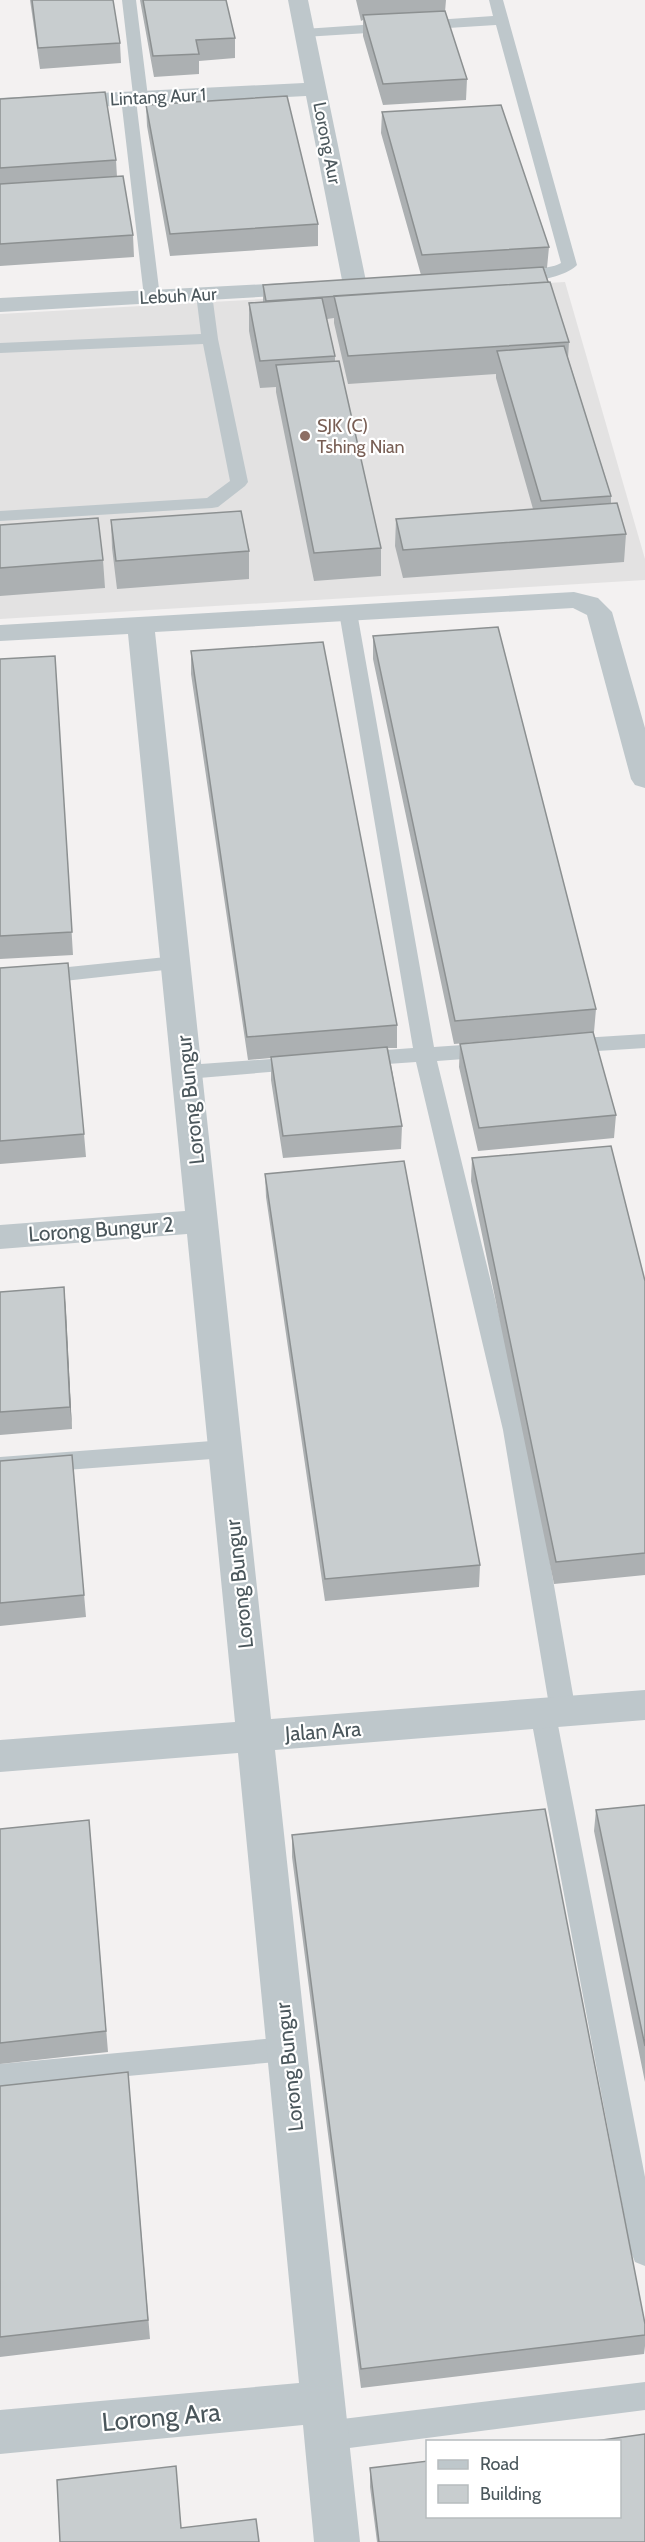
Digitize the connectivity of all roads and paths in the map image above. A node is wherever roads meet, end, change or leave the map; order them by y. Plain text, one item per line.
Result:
1 (129, 0) edge
2 (298, 0) edge
3 (496, 0) edge
4 (501, 20) junction
5 (304, 33) junction
6 (316, 89) junction
7 (135, 98) junction
8 (0, 105) edge
9 (496, 277) edge
10 (361, 285) joint
11 (204, 294) junction
12 (152, 297) junction
13 (0, 305) edge
14 (210, 339) junction
15 (0, 348) edge
16 (0, 516) edge
17 (348, 612) junction
18 (141, 625) junction
19 (0, 633) edge
20 (645, 779) edge
21 (176, 963) junction
22 (0, 981) edge
23 (645, 1041) edge
24 (541, 1047) edge
25 (506, 1049) edge
26 (425, 1054) junction
27 (342, 1060) edge
28 (318, 1062) edge
29 (188, 1072) junction
30 (203, 1221) junction
31 (0, 1237) edge
32 (225, 1449) junction
33 (0, 1466) edge
34 (645, 1706) edge
35 (553, 1713) junction
36 (255, 1736) junction
37 (0, 1756) edge
38 (287, 2049) junction
39 (0, 2076) edge
40 (645, 2252) edge
41 (645, 2396) edge
42 (324, 2419) junction
43 (0, 2432) edge
44 (337, 2542) edge

1 - 7 lane
2 - 5 street, Lorong Aur
3 - 4 lane
4 - 5 lane
4 - 9 lane
5 - 6 street, Lorong Aur
6 - 7 street, Lintang Aur 1
6 - 10 street, Lorong Aur
7 - 8 street, Lintang Aur 1
7 - 12 lane
10 - 11 street, Lebuh Aur
11 - 12 street, Lebuh Aur
11 - 14 lane
12 - 13 street, Lebuh Aur
14 - 15 lane
14 - 16 lane
17 - 18 street
17 - 20 street
17 - 26 lane
18 - 19 street
18 - 21 street, Lorong Bungur
21 - 22 lane
21 - 29 street, Lorong Bungur
23 - 24 lane
25 - 26 lane
26 - 27 lane
26 - 35 lane
28 - 29 lane
29 - 30 street, Lorong Bungur
30 - 31 street, Lorong Bungur 2
30 - 32 street, Lorong Bungur
32 - 33 lane
32 - 36 street, Lorong Bungur
34 - 35 street, Jalan Ara
35 - 36 street, Jalan Ara
35 - 40 lane
36 - 37 street, Jalan Ara
36 - 38 street, Lorong Bungur
38 - 39 lane
38 - 42 street, Lorong Bungur
41 - 42 lane
42 - 43 street, Lorong Ara
42 - 44 street, Lorong Bungur

